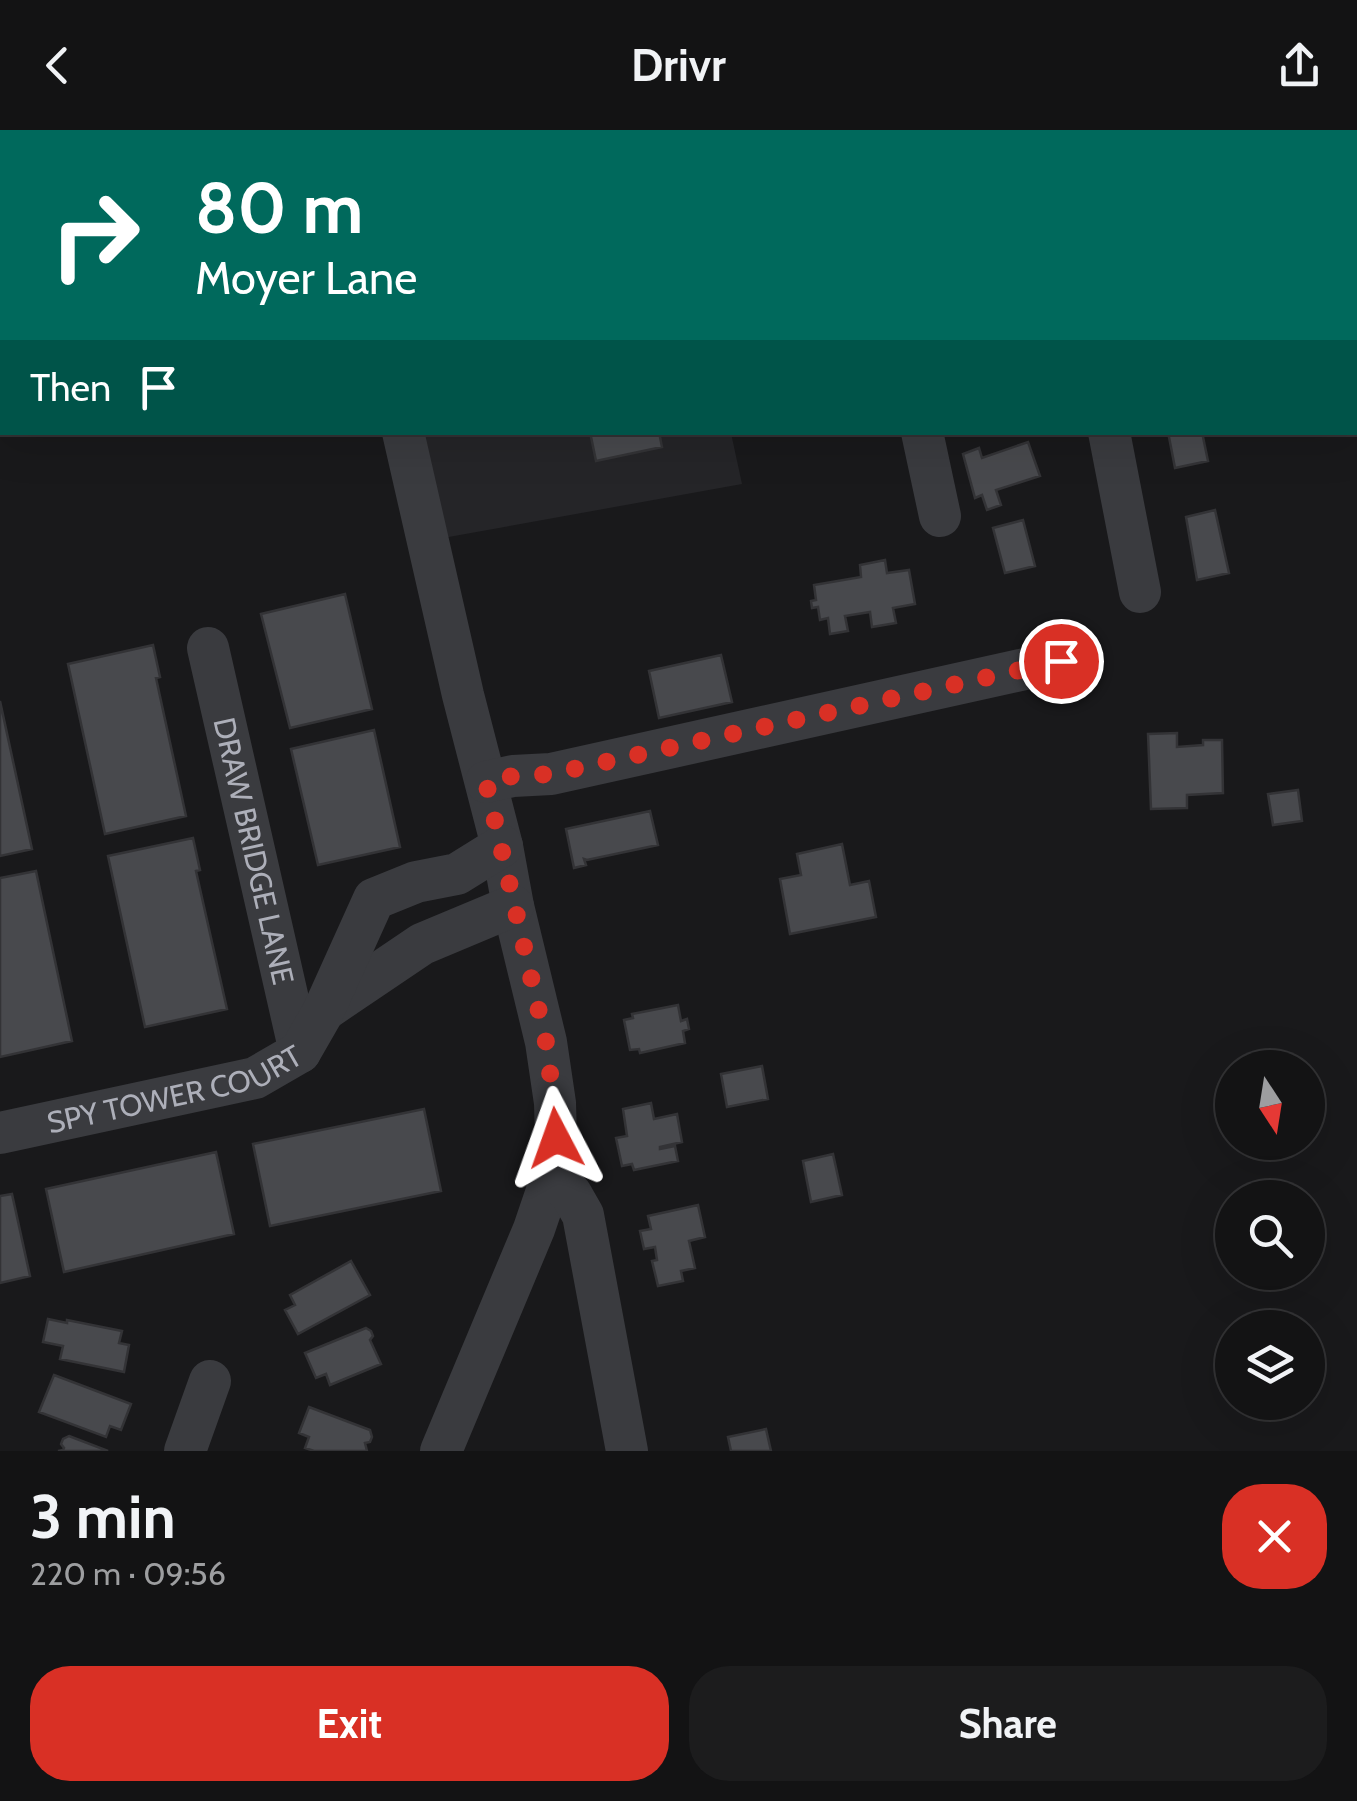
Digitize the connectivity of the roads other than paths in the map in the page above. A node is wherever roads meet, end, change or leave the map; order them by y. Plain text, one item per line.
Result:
1 (405, 435) edge
2 (923, 435) edge
3 (1110, 435) edge
4 (940, 516) dead end
5 (1140, 592) dead end
6 (208, 648) dead end
7 (1061, 661) dead end
8 (486, 782) junction
9 (502, 846) junction
10 (513, 906) junction
11 (365, 919) junction
12 (406, 955) junction
13 (323, 1012) junction
14 (300, 1052) junction
15 (0, 1132) edge
16 (552, 1176) junction
17 (210, 1381) dead end
18 (185, 1451) edge
19 (441, 1451) edge
20 (627, 1451) edge

1 - 8 street
2 - 4 street
3 - 5 street
6 - 14 street, DRAW BRIDGE LANE
7 - 8 street
8 - 9 street
9 - 10 street
9 - 11 street, SPY TOWER COURT
10 - 12 street, SPY TOWER COURT
10 - 16 street
11 - 12 street
11 - 13 street, SPY TOWER COURT
12 - 13 street, SPY TOWER COURT
13 - 14 street, SPY TOWER COURT
14 - 15 street, SPY TOWER COURT
16 - 19 street
16 - 20 street
17 - 18 street

